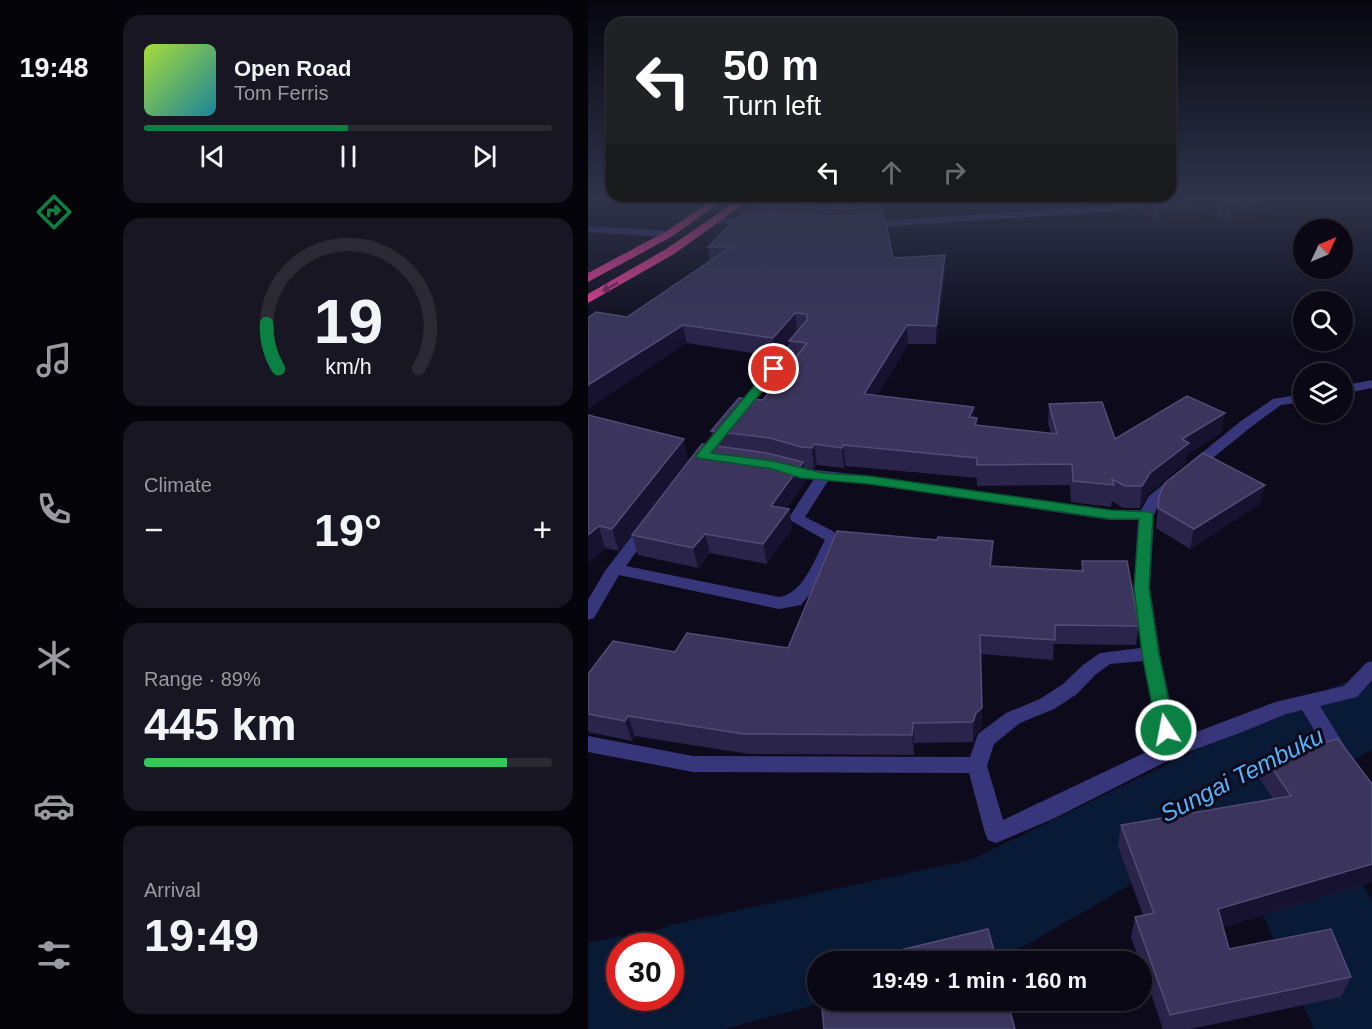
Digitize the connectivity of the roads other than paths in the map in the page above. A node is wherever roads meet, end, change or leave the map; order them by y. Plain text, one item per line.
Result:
1 (647, 246) edge
2 (680, 246) edge
3 (588, 278) edge
4 (588, 299) edge
5 (803, 335) edge
6 (1372, 384) edge
7 (1353, 388) edge
8 (1293, 400) edge
9 (773, 465) edge
10 (688, 473) edge
11 (823, 477) junction
12 (1146, 515) junction
13 (653, 517) edge
14 (616, 569) junction
15 (588, 614) edge
16 (1151, 654) junction
17 (1372, 668) edge
18 (1311, 708) junction
19 (588, 744) edge
20 (1170, 750) junction
21 (977, 765) junction
22 (1352, 771) edge

1 - 3 highway
2 -> 4 highway
5 - 10 street
6 - 7 street
8 - 12 street
9 - 11 street
11 - 12 street
11 - 14 street
12 - 16 street
13 - 14 street
14 - 15 street
16 - 20 street
16 - 21 street
17 - 18 street
18 - 20 street
18 - 22 street
19 - 21 street
20 - 21 street

